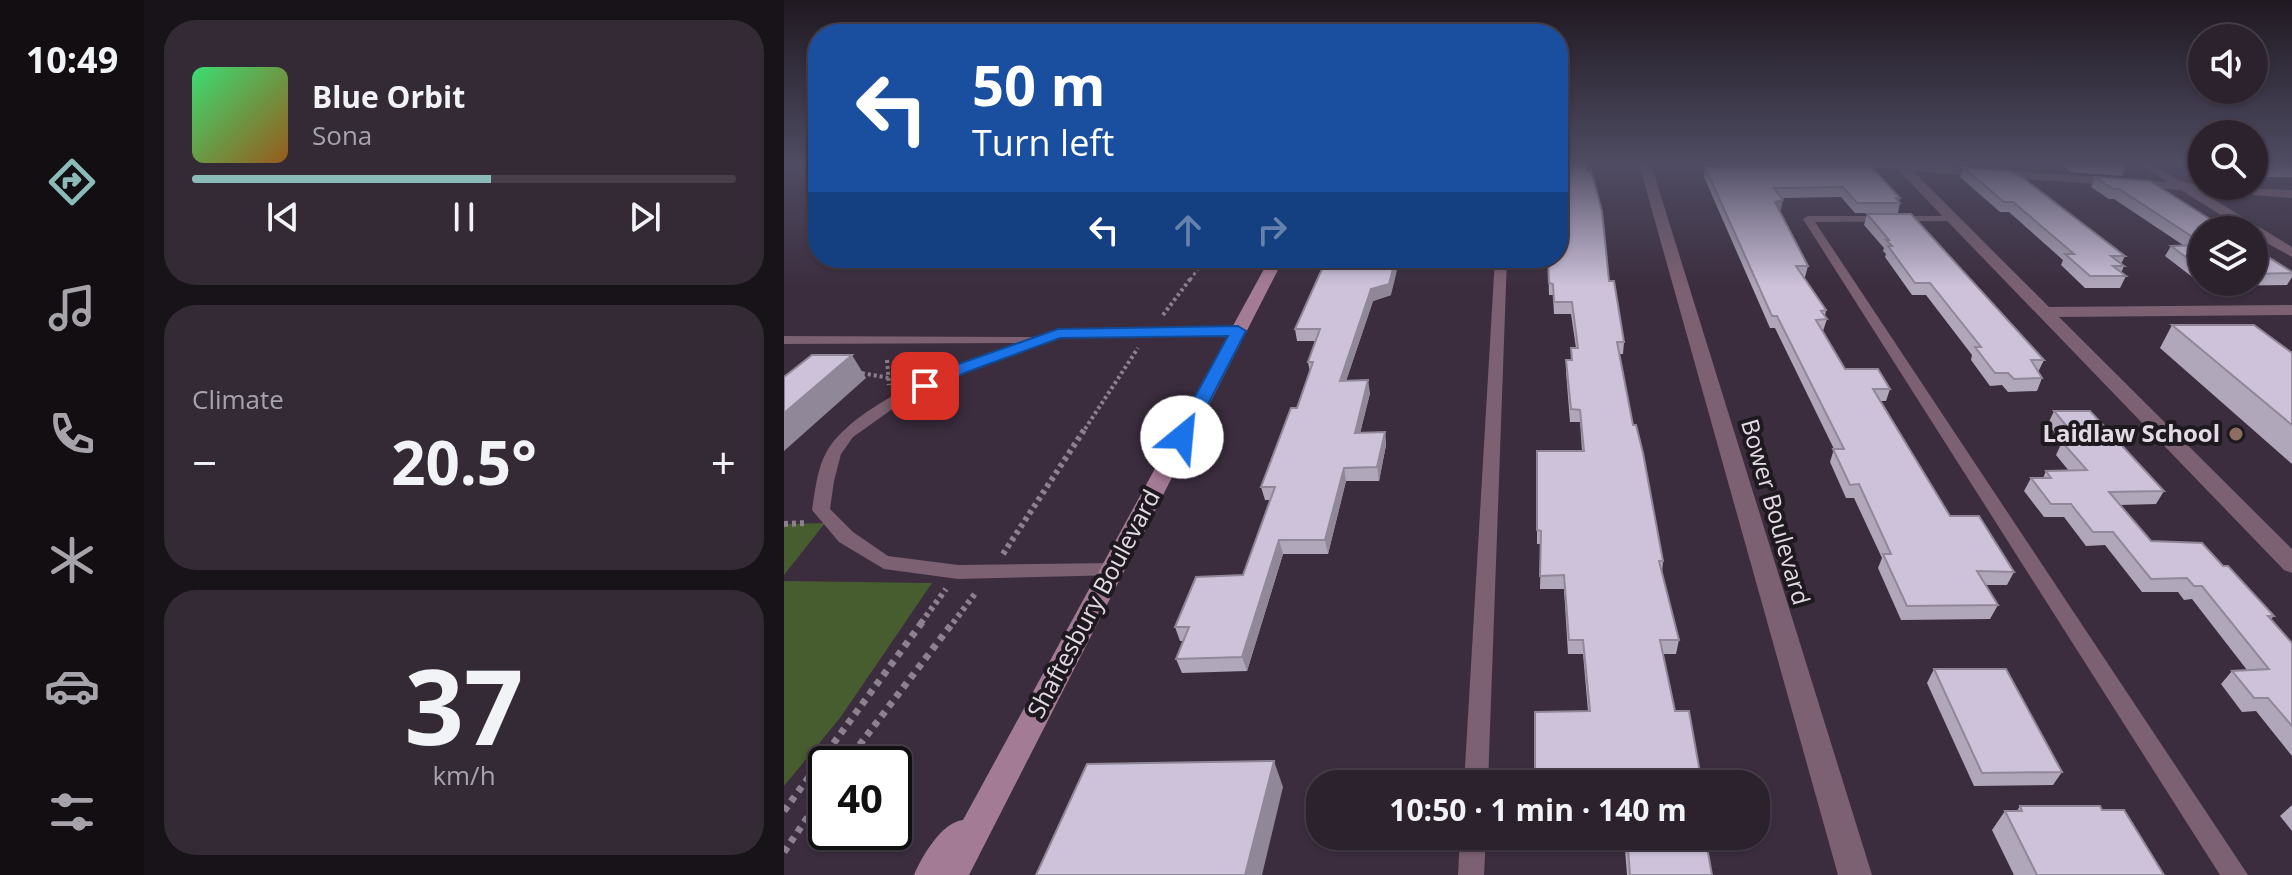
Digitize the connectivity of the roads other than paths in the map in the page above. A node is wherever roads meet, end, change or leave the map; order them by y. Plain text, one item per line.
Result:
1 (1657, 205) edge
2 (1938, 205) edge
3 (2214, 205) edge
4 (1951, 219) junction
5 (2292, 253) edge
6 (1272, 268) edge
7 (1501, 268) edge
8 (2292, 310) edge
9 (2043, 312) junction
10 (1238, 331) junction
11 (1042, 339) junction
12 (784, 340) edge
13 (2292, 564) edge
14 (1113, 570) junction
15 (1477, 770) edge
16 (1000, 780) junction
17 (1472, 850) edge
18 (931, 875) edge
19 (951, 875) edge
20 (1471, 875) edge
21 (1855, 875) edge
22 (2235, 875) edge

1 - 21 street, Bower Boulevard
2 - 4 street
3 - 5 street
4 - 9 street
4 - 22 lane
6 - 10 street, Shaftesbury Boulevard
7 - 15 lane
8 - 9 street
9 - 13 street
10 - 11 lane
10 - 14 street, Shaftesbury Boulevard
11 - 12 lane
11 - 14 lane
14 - 16 street, Shaftesbury Boulevard
16 - 18 street, Shaftesbury Boulevard
16 - 19 street, Shaftesbury Boulevard
17 - 20 lane

